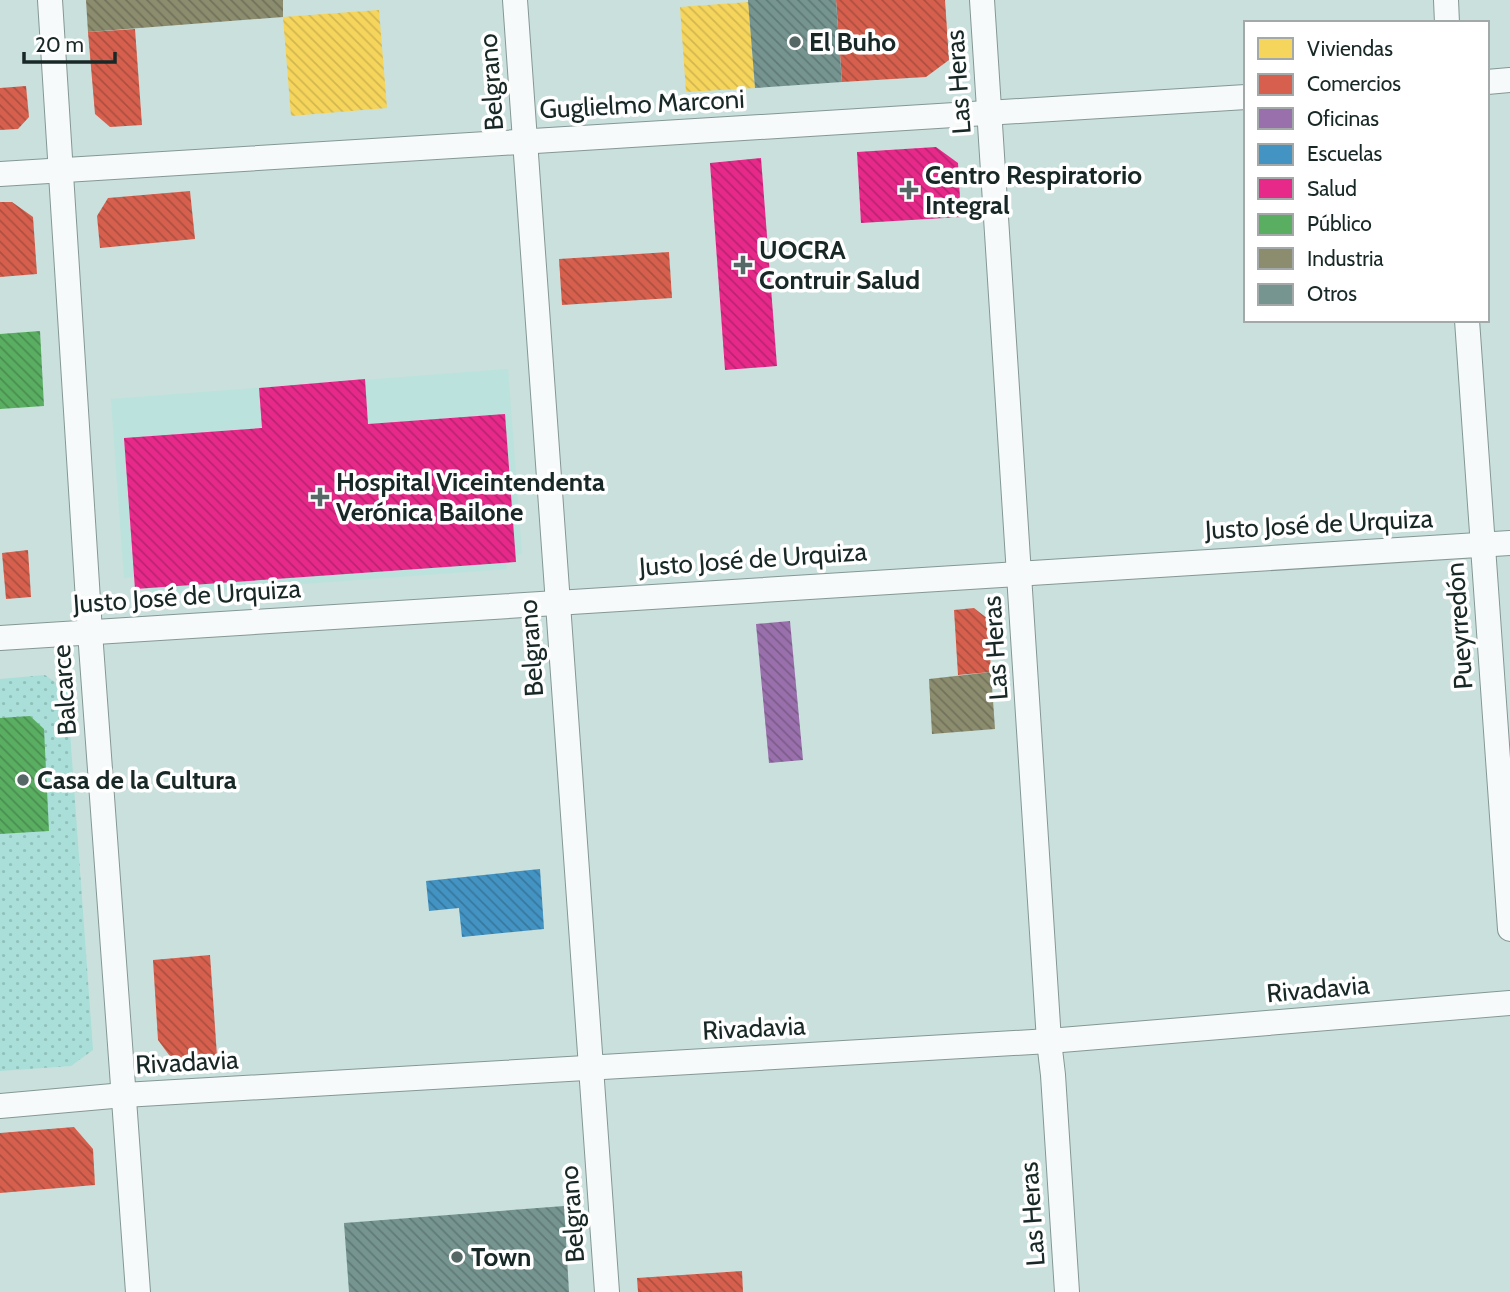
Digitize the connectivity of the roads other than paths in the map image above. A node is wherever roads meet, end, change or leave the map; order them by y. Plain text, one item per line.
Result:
1 (50, 0) edge
2 (515, 0) edge
3 (982, 0) edge
4 (1446, 0) edge
5 (1447, 21) edge
6 (1510, 80) edge
7 (1489, 82) edge
8 (1244, 97) edge
9 (990, 113) junction
10 (524, 141) junction
11 (61, 170) junction
12 (0, 174) edge
13 (1468, 322) edge
14 (1510, 543) edge
15 (1483, 544) junction
16 (1020, 570) junction
17 (557, 602) junction
18 (90, 632) junction
19 (0, 638) edge
20 (1510, 929) edge
21 (1510, 1003) edge
22 (1049, 1041) junction
23 (591, 1067) junction
24 (124, 1096) junction
25 (0, 1105) edge
26 (138, 1292) edge
27 (607, 1292) edge
28 (1067, 1292) edge

1 - 11 street, Balcarce
2 - 10 street, Belgrano
3 - 9 street, Las Heras
4 - 5 street
6 - 7 street
8 - 9 street, Guglielmo Marconi
9 - 10 street, Guglielmo Marconi
9 - 16 street, Las Heras
10 - 11 street, Guglielmo Marconi
10 - 17 street, Belgrano
11 - 12 street, Guglielmo Marconi
11 - 18 street, Balcarce
13 - 15 street, Pueyrredón
14 - 15 street, Justo José de Urquiza
15 - 16 street, Justo José de Urquiza
15 - 20 street, Pueyrredón
16 - 17 street, Justo José de Urquiza
16 - 22 street, Las Heras
17 - 18 street, Justo José de Urquiza
17 - 23 street, Belgrano
18 - 19 street, Justo José de Urquiza
18 - 24 street, Balcarce
21 - 22 street, Rivadavia
22 - 23 street, Rivadavia
22 - 28 street, Las Heras
23 - 24 street, Rivadavia
23 - 27 street, Belgrano
24 - 25 street, Rivadavia
24 - 26 street, Balcarce

